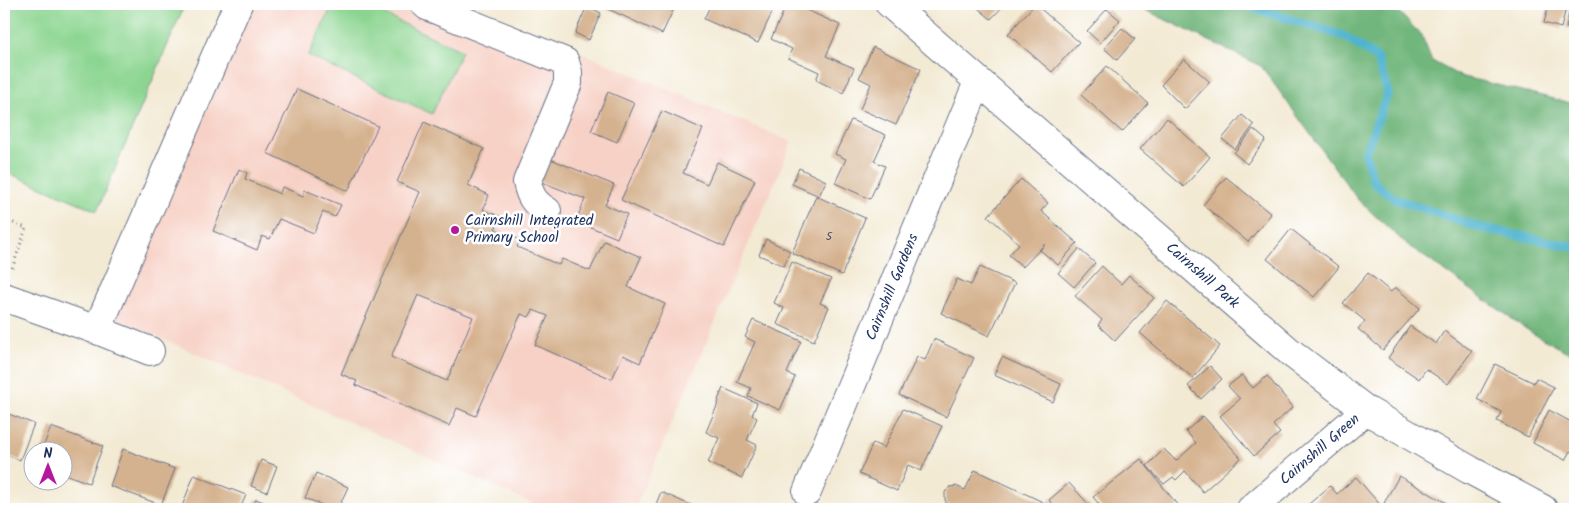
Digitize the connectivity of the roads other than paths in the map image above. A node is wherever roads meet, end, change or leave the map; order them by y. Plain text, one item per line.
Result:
1 (238, 4) edge
2 (425, 4) edge
3 (890, 4) edge
4 (978, 82) junction
5 (547, 211) dead end
6 (7, 286) edge
7 (97, 330) junction
8 (150, 351) dead end
9 (1366, 410) junction
10 (807, 492) dead end
11 (1251, 509) edge
12 (1543, 509) edge

1 - 7 street
2 - 5 street
3 - 4 street, Cairnshill Park
4 - 9 street, Cairnshill Park
4 - 10 street, Cairnshill Gardens
6 - 7 street
7 - 8 street
9 - 11 street, Cairnshill Green
9 - 12 street, Cairnshill Park

